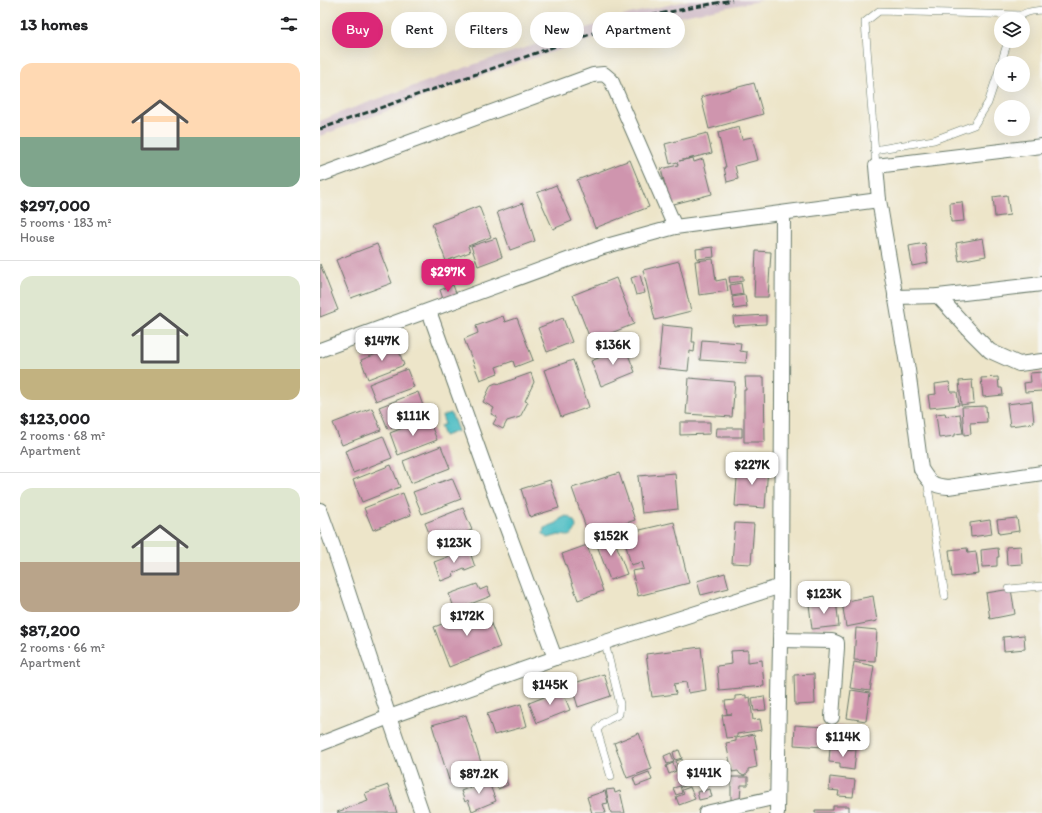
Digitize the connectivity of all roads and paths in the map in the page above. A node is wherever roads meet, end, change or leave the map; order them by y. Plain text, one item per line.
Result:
1 (1042, 10) edge
2 (1028, 12) edge
3 (994, 16) edge
4 (994, 85) edge
5 (1042, 146) edge
6 (874, 150) junction
7 (876, 166) junction
8 (320, 175) edge
9 (879, 200) junction
10 (784, 213) junction
11 (675, 227) junction
12 (1042, 284) edge
13 (938, 296) junction
14 (896, 297) junction
15 (429, 311) junction
16 (320, 350) edge
17 (1042, 361) edge
18 (1042, 473) edge
19 (927, 480) junction
20 (320, 510) edge
21 (326, 549) edge
22 (781, 586) junction
23 (1042, 586) edge
24 (1009, 589) dead end
25 (945, 596) dead end
26 (780, 640) junction
27 (605, 643) junction
28 (555, 658) junction
29 (389, 717) junction
30 (832, 717) dead end
31 (320, 744) edge
32 (611, 777) dead end
33 (777, 797) junction
34 (422, 813) edge
35 (706, 813) edge
36 (777, 813) edge

1 - 2 lane
3 - 6 lane
4 - 6 lane
5 - 7 street
6 - 7 lane
7 - 9 street
8 - 11 street
9 - 10 street
9 - 14 street
10 - 11 street
10 - 22 street
11 - 15 street
12 - 13 street
13 - 14 street
13 - 17 street
14 - 19 street
15 - 16 street
15 - 28 street
18 - 19 street
19 - 25 lane
20 - 21 street
21 - 29 street
22 - 26 street
22 - 27 street
23 - 24 lane
26 - 30 street
26 - 33 street
27 - 28 street
27 - 32 lane
28 - 29 street
29 - 31 street
29 - 34 street
33 - 35 street
33 - 36 street

